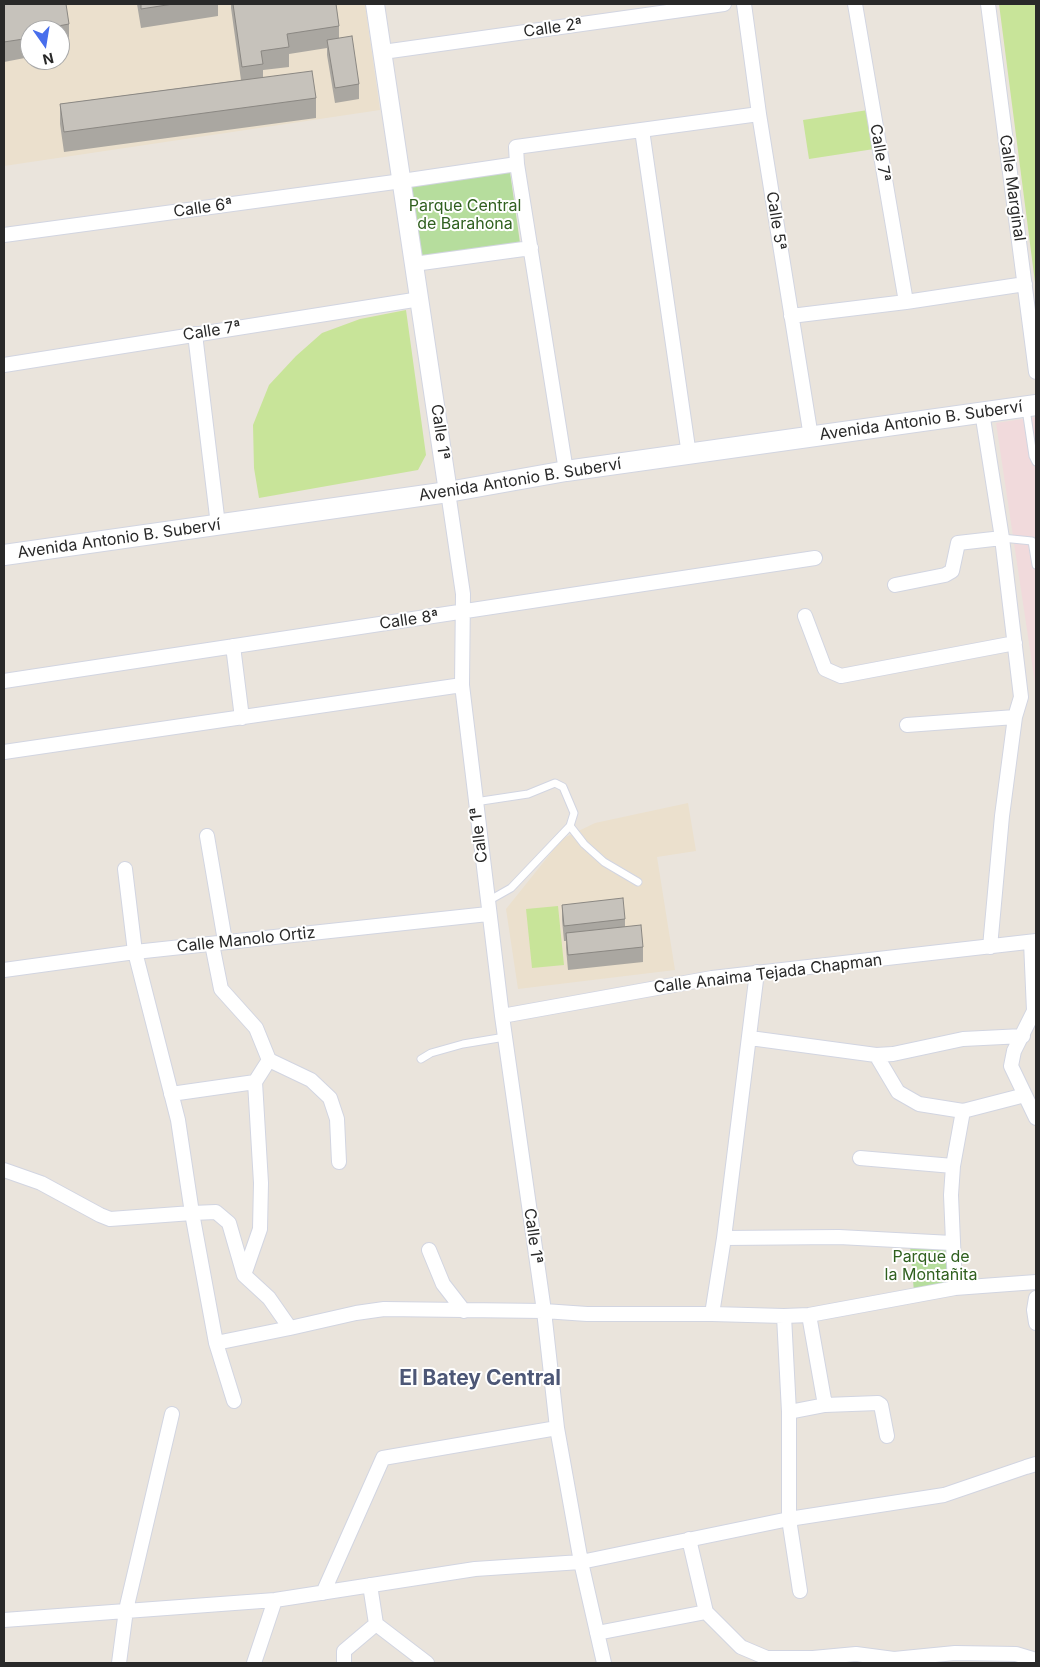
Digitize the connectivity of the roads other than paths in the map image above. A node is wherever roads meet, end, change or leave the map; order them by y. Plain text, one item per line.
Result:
1 (375, 4) edge
2 (724, 4) edge
3 (744, 4) edge
4 (855, 4) edge
5 (988, 4) edge
6 (383, 52) junction
7 (759, 114) junction
8 (642, 130) junction
9 (517, 164) junction
10 (402, 181) junction
11 (4, 235) edge
12 (531, 248) junction
13 (414, 264) junction
14 (1025, 284) junction
15 (420, 299) junction
16 (906, 302) junction
17 (791, 316) junction
18 (195, 334) junction
19 (4, 365) edge
20 (1036, 372) edge
21 (1031, 406) edge
22 (982, 412) junction
23 (811, 437) junction
24 (689, 454) junction
25 (1036, 462) edge
26 (566, 471) junction
27 (448, 492) junction
28 (218, 524) junction
29 (1002, 538) junction
30 (4, 556) edge
31 (815, 558) dead end
32 (1036, 565) edge
33 (895, 585) dead end
34 (462, 612) junction
35 (805, 616) dead end
36 (1015, 643) junction
37 (233, 646) junction
38 (4, 681) edge
39 (462, 685) junction
40 (1015, 717) junction
41 (242, 718) junction
42 (907, 725) dead end
43 (4, 752) edge
44 (475, 802) junction
45 (570, 826) junction
46 (206, 836) dead end
47 (124, 869) dead end
48 (638, 882) dead end
49 (487, 907) junction
50 (218, 942) junction
51 (1034, 942) edge
52 (990, 947) junction
53 (135, 952) junction
54 (4, 970) edge
55 (757, 972) junction
56 (502, 1016) junction
57 (505, 1036) junction
58 (1023, 1036) junction
59 (750, 1038) junction
60 (876, 1055) junction
61 (422, 1059) dead end
62 (269, 1060) junction
63 (255, 1082) junction
64 (171, 1094) junction
65 (1025, 1095) junction
66 (963, 1111) junction
67 (1036, 1118) edge
68 (860, 1158) dead end
69 (338, 1162) dead end
70 (953, 1166) junction
71 (4, 1170) edge
72 (192, 1213) junction
73 (724, 1238) junction
74 (952, 1243) junction
75 (429, 1250) dead end
76 (244, 1275) junction
77 (1036, 1282) edge
78 (955, 1288) junction
79 (1036, 1298) edge
80 (544, 1311) junction
81 (464, 1312) junction
82 (712, 1314) junction
83 (809, 1315) junction
84 (784, 1316) junction
85 (1036, 1323) edge
86 (290, 1328) junction
87 (216, 1343) junction
88 (234, 1401) dead end
89 (825, 1405) junction
90 (789, 1412) junction
91 (172, 1414) dead end
92 (557, 1428) junction
93 (887, 1436) dead end
94 (1036, 1464) edge
95 (790, 1518) junction
96 (689, 1539) junction
97 (581, 1562) junction
98 (370, 1585) junction
99 (800, 1591) dead end
100 (323, 1592) junction
101 (275, 1600) junction
102 (126, 1610) junction
103 (706, 1612) junction
104 (4, 1620) edge
105 (376, 1624) junction
106 (597, 1633) junction
107 (1036, 1660) edge
108 (779, 1661) edge
109 (896, 1661) edge
110 (119, 1663) edge
111 (254, 1663) edge
112 (344, 1663) edge
113 (427, 1663) edge
114 (604, 1663) edge

1 - 6 street, Calle 1ª
2 - 6 street, Calle 2ª
3 - 7 street, Calle 5ª
4 - 16 street, Calle 7ª
5 - 14 street, Calle Marginal
6 - 10 street, Calle 1ª
7 - 8 street
7 - 17 street, Calle 5ª
8 - 9 street
8 - 24 street
9 - 10 street, Calle 6ª
9 - 12 street
10 - 11 street, Calle 6ª
10 - 13 street, Calle 1ª
12 - 13 street
12 - 26 street
13 - 15 street, Calle 1ª
14 - 16 street
14 - 20 street, Calle Marginal
15 - 18 street, Calle 7ª
15 - 27 street, Calle 1ª
16 - 17 street
17 - 23 street, Calle 5ª
18 - 19 street, Calle 7ª
18 - 28 street
21 - 22 main road, Avenida Antonio B. Suberví
21 - 25 lane
22 - 23 main road, Avenida Antonio B. Suberví
22 - 29 street
23 - 24 main road, Avenida Antonio B. Suberví
24 - 26 main road, Avenida Antonio B. Suberví
26 - 27 main road, Avenida Antonio B. Suberví
27 - 28 main road, Avenida Antonio B. Suberví
27 - 34 street, Calle 1ª
28 - 30 main road, Avenida Antonio B. Suberví
29 - 32 lane
29 - 33 street
29 - 36 street
31 - 34 street, Calle 8ª
34 - 37 street, Calle 8ª
34 - 39 street, Calle 1ª
35 - 36 street
36 - 40 street
37 - 38 street, Calle 8ª
37 - 41 street
39 - 41 street
39 - 44 street, Calle 1ª
40 - 42 street
40 - 52 street
41 - 43 street
44 - 45 lane
44 - 49 street, Calle 1ª
45 - 48 lane
45 - 49 lane
46 - 50 street
47 - 53 street
49 - 50 street, Calle Manolo Ortiz
49 - 56 street, Calle 1ª
50 - 53 street, Calle Manolo Ortiz
50 - 62 street
51 - 52 street, Calle Anaima Tejada Chapman
51 - 58 street
52 - 55 street, Calle Anaima Tejada Chapman
53 - 54 street, Calle Manolo Ortiz
53 - 64 street
55 - 56 street, Calle Anaima Tejada Chapman
55 - 59 street
56 - 57 street, Calle 1ª
57 - 61 lane
57 - 80 street, Calle 1ª
58 - 60 street
58 - 65 street
59 - 60 street
59 - 73 street
60 - 66 street
62 - 63 street
62 - 69 street
63 - 64 street
63 - 76 street
64 - 72 street
65 - 66 street
65 - 67 street
66 - 70 street
68 - 70 street
70 - 74 street
71 - 72 street
72 - 76 street
72 - 87 street
73 - 74 street
73 - 82 street
74 - 78 street
75 - 81 street
76 - 86 street
77 - 78 street
78 - 83 street
79 - 85 street
80 - 81 street
80 - 82 street
80 - 92 street, Calle 1ª
81 - 86 street
82 - 84 street
83 - 84 street
83 - 89 street
84 - 90 street
86 - 87 street
87 - 88 street
89 - 90 street
89 - 93 street
90 - 95 street
91 - 102 street
92 - 97 street, Calle 1ª
92 - 100 street
94 - 95 street
95 - 96 street
95 - 99 street
96 - 97 street
96 - 103 street
97 - 98 street
97 - 106 street, Calle 1ª
98 - 100 street
98 - 105 street
100 - 101 street
101 - 102 street
101 - 111 street
102 - 104 street
102 - 110 street
103 - 106 street
103 - 108 street
105 - 112 street
105 - 113 street
106 - 114 street, Calle 1ª
107 - 109 street
108 - 109 street

